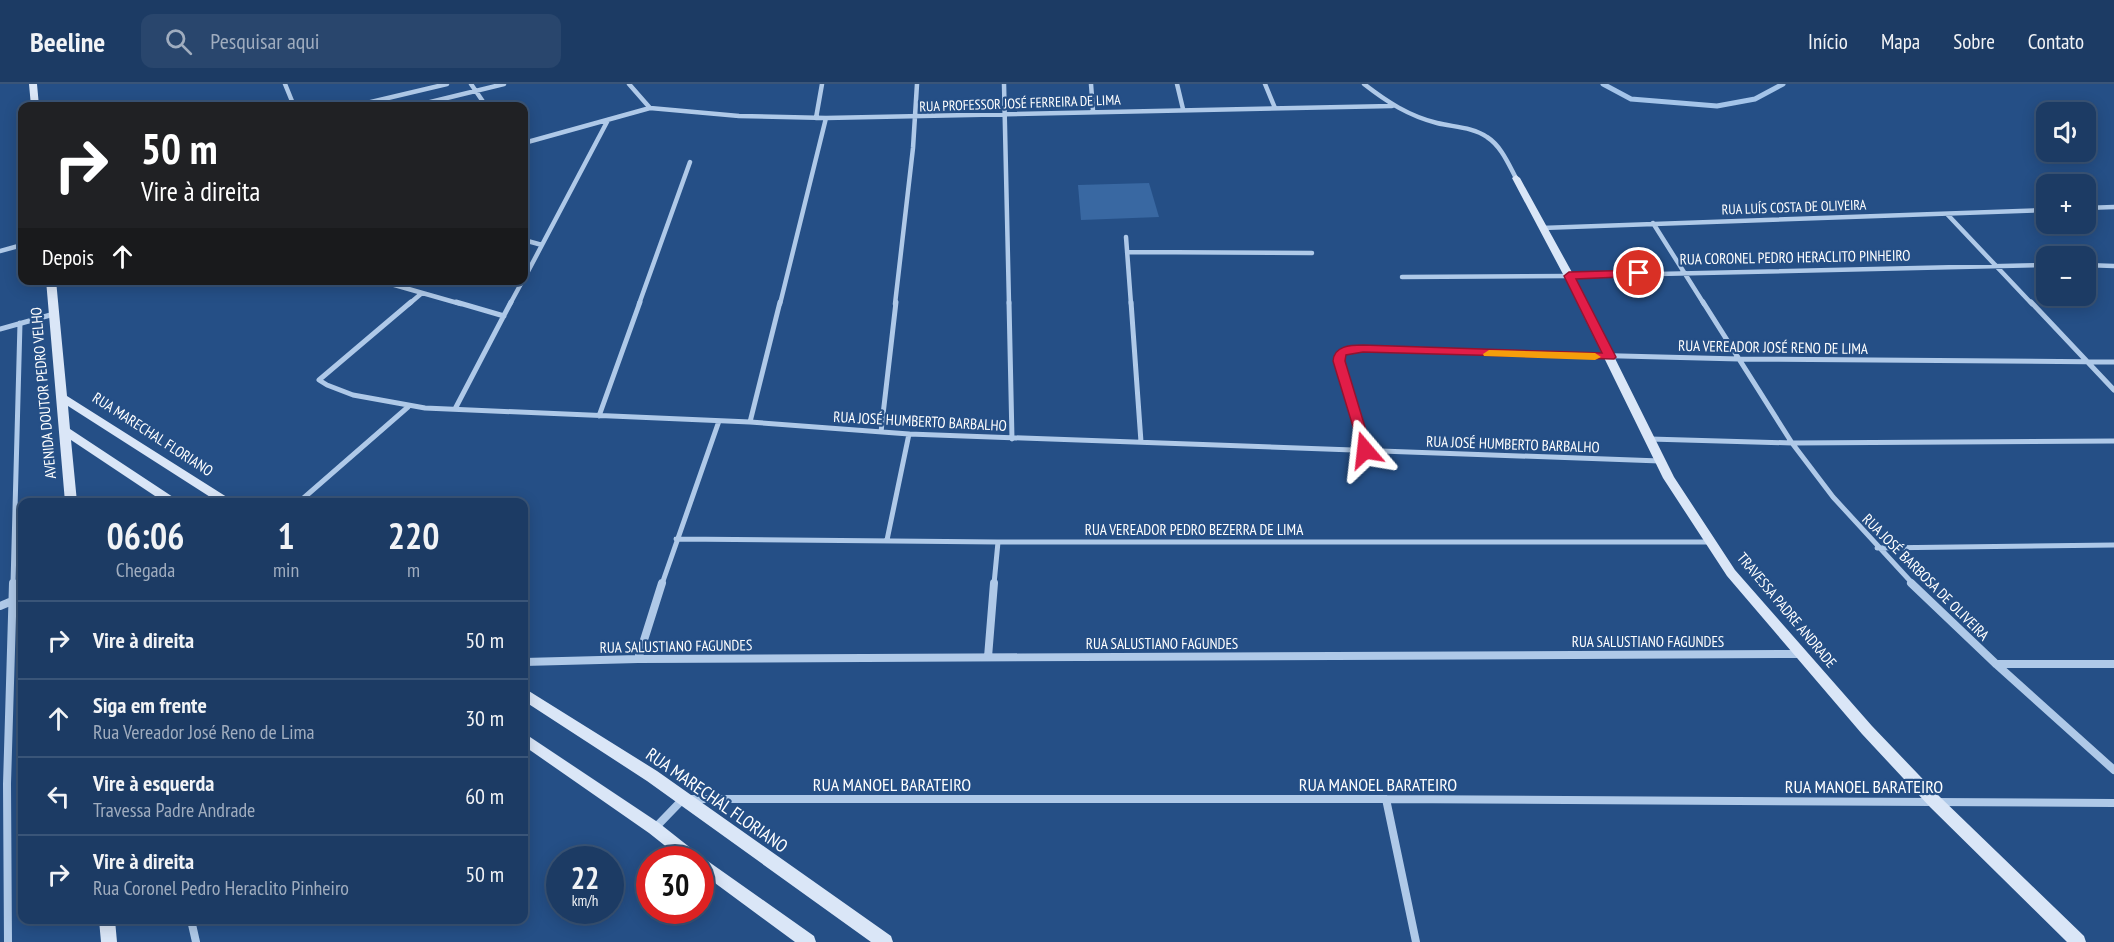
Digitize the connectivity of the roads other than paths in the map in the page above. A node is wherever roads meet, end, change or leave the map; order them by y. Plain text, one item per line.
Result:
1 (33, 84) edge
2 (285, 84) edge
3 (447, 84) edge
4 (471, 84) edge
5 (504, 84) edge
6 (629, 84) edge
7 (822, 84) edge
8 (917, 84) edge
9 (1004, 84) edge
10 (1091, 84) edge
11 (1177, 84) edge
12 (1265, 84) edge
13 (1365, 84) edge
14 (475, 91) junction
15 (35, 102) edge
16 (292, 102) edge
17 (371, 102) edge
18 (430, 102) edge
19 (483, 102) edge
20 (1392, 106) junction
21 (650, 108) junction
22 (1275, 108) junction
23 (1183, 109) junction
24 (1093, 111) junction
25 (1005, 114) junction
26 (915, 117) junction
27 (816, 118) junction
28 (826, 118) junction
29 (608, 120) junction
30 (528, 142) edge
31 (690, 162) dead end
32 (1516, 178) joint
33 (2114, 207) edge
34 (2096, 208) edge
35 (2036, 210) edge
36 (1947, 214) junction
37 (1653, 223) junction
38 (1542, 228) junction
39 (1126, 237) dead end
40 (528, 241) edge
41 (542, 244) junction
42 (18, 246) edge
43 (0, 251) edge
44 (1127, 252) junction
45 (1312, 254) dead end
46 (1995, 264) junction
47 (2036, 265) edge
48 (2096, 265) edge
49 (2114, 266) edge
50 (528, 271) edge
51 (1686, 272) junction
52 (1569, 276) junction
53 (1402, 277) dead end
54 (51, 285) edge
55 (394, 285) edge
56 (520, 285) edge
57 (422, 293) junction
58 (54, 314) junction
59 (504, 316) junction
60 (20, 323) junction
61 (0, 329) edge
62 (1610, 357) junction
63 (1739, 359) junction
64 (2087, 362) junction
65 (2114, 362) edge
66 (2114, 390) edge
67 (62, 397) junction
68 (408, 407) junction
69 (455, 409) junction
70 (599, 416) junction
71 (719, 421) junction
72 (750, 422) junction
73 (65, 431) junction
74 (881, 432) junction
75 (909, 434) junction
76 (1012, 439) junction
77 (1650, 439) junction
78 (2114, 441) edge
79 (1141, 442) junction
80 (1792, 443) junction
81 (1365, 450) junction
82 (1660, 461) junction
83 (71, 498) edge
84 (166, 498) edge
85 (220, 498) edge
86 (304, 498) edge
87 (676, 539) junction
88 (887, 540) junction
89 (998, 542) junction
90 (1711, 542) junction
91 (2114, 545) edge
92 (1877, 548) junction
93 (12, 601) junction
94 (0, 606) edge
95 (1801, 654) junction
96 (988, 657) junction
97 (638, 659) junction
98 (528, 662) edge
99 (1996, 664) junction
100 (2114, 664) edge
101 (528, 697) edge
102 (528, 742) edge
103 (2114, 770) edge
104 (3, 785) edge
105 (683, 799) junction
106 (1386, 799) junction
107 (1935, 802) junction
108 (2114, 803) edge
109 (654, 828) junction
110 (678, 846) edge
111 (714, 873) edge
112 (107, 924) edge
113 (192, 924) edge
114 (8, 942) edge
115 (109, 942) edge
116 (196, 942) edge
117 (808, 942) edge
118 (885, 942) edge
119 (1416, 942) edge
120 (2078, 942) edge

1 - 15 street
2 - 16 street
3 - 17 street
4 - 14 street
5 - 14 street
6 - 21 street
7 - 27 street
8 - 26 street
9 - 25 street
10 - 24 street
11 - 23 street
12 - 22 street
13 - 20 street
14 - 18 street
14 - 19 street
20 - 22 street, RUA PROFESSOR JOSÉ FERREIRA DE LIMA
20 - 32 street
21 - 27 street, RUA PROFESSOR JOSÉ FERREIRA DE LIMA
21 - 29 street
22 - 23 street, RUA PROFESSOR JOSÉ FERREIRA DE LIMA
23 - 24 street, RUA PROFESSOR JOSÉ FERREIRA DE LIMA
24 - 25 street, RUA PROFESSOR JOSÉ FERREIRA DE LIMA
25 - 26 street, RUA PROFESSOR JOSÉ FERREIRA DE LIMA
25 - 76 street
26 - 28 street, RUA PROFESSOR JOSÉ FERREIRA DE LIMA
26 - 74 street
27 - 28 street, RUA PROFESSOR JOSÉ FERREIRA DE LIMA
28 - 72 street
29 - 30 street
29 - 41 street
31 - 70 street
32 - 38 street, TRAVESSA PADRE ANDRADE
33 - 34 street
35 - 36 street, RUA LUÍS COSTA DE OLIVEIRA
36 - 37 street, RUA LUÍS COSTA DE OLIVEIRA
36 - 46 street
37 - 38 street, RUA LUÍS COSTA DE OLIVEIRA
37 - 51 street, RUA JOSÉ BARBOSA DE OLIVEIRA
38 - 52 street, TRAVESSA PADRE ANDRADE
39 - 44 street
40 - 41 street
41 - 50 street
42 - 43 street
44 - 45 street
44 - 79 street
46 - 47 street, RUA CORONEL PEDRO HERACLITO PINHEIRO
46 - 51 street, RUA CORONEL PEDRO HERACLITO PINHEIRO
46 - 64 street
48 - 49 street
51 - 52 street, RUA CORONEL PEDRO HERACLITO PINHEIRO
51 - 63 street, RUA JOSÉ BARBOSA DE OLIVEIRA
52 - 53 street, RUA CORONEL PEDRO HERACLITO PINHEIRO
52 - 62 street, TRAVESSA PADRE ANDRADE
54 - 58 street, AVENIDA DOUTOR PEDRO VELHO
55 - 57 street
56 - 59 street
57 - 59 street
57 - 68 street, RUA JOSÉ HUMBERTO BARBALHO
58 - 60 street
58 - 67 street, AVENIDA DOUTOR PEDRO VELHO
59 - 69 street
60 - 61 street
60 - 93 street
62 - 63 street, RUA VEREADOR JOSÉ RENO DE LIMA
62 - 77 street, TRAVESSA PADRE ANDRADE
62 - 81 street, RUA VEREADOR JOSÉ RENO DE LIMA
63 - 64 street, RUA VEREADOR JOSÉ RENO DE LIMA
63 - 80 street, RUA JOSÉ BARBOSA DE OLIVEIRA
64 - 65 street, RUA VEREADOR JOSÉ RENO DE LIMA
64 - 66 street
67 - 73 street, AVENIDA DOUTOR PEDRO VELHO
67 - 85 street, RUA MARECHAL FLORIANO
68 - 69 street, RUA JOSÉ HUMBERTO BARBALHO
68 - 86 street
69 - 70 street, RUA JOSÉ HUMBERTO BARBALHO
70 - 71 street, RUA JOSÉ HUMBERTO BARBALHO
71 - 72 street, RUA JOSÉ HUMBERTO BARBALHO
71 - 87 street
72 - 74 street, RUA JOSÉ HUMBERTO BARBALHO
73 - 83 street, AVENIDA DOUTOR PEDRO VELHO
73 - 84 street
74 - 75 street, RUA JOSÉ HUMBERTO BARBALHO
75 - 76 street, RUA JOSÉ HUMBERTO BARBALHO
75 - 88 street
76 - 79 street, RUA JOSÉ HUMBERTO BARBALHO
77 - 80 street
77 - 82 street, TRAVESSA PADRE ANDRADE
78 - 80 street
79 - 81 street, RUA JOSÉ HUMBERTO BARBALHO
80 - 92 street, RUA JOSÉ BARBOSA DE OLIVEIRA
81 - 82 street, RUA JOSÉ HUMBERTO BARBALHO
82 - 90 street, TRAVESSA PADRE ANDRADE
87 - 88 street, RUA VEREADOR PEDRO BEZERRA DE LIMA
87 - 97 street
88 - 89 street, RUA VEREADOR PEDRO BEZERRA DE LIMA
89 - 90 street, RUA VEREADOR PEDRO BEZERRA DE LIMA
89 - 96 street
90 - 95 street, TRAVESSA PADRE ANDRADE
91 - 92 street
92 - 99 street, RUA JOSÉ BARBOSA DE OLIVEIRA
93 - 94 street
93 - 104 street
95 - 96 street, RUA SALUSTIANO FAGUNDES
95 - 107 street, TRAVESSA PADRE ANDRADE
96 - 97 street, RUA SALUSTIANO FAGUNDES
97 - 98 street, RUA SALUSTIANO FAGUNDES
99 - 100 street
99 - 103 street, RUA JOSÉ BARBOSA DE OLIVEIRA
101 - 105 street, RUA MARECHAL FLORIANO
102 - 109 street
104 - 114 street
105 - 106 street, RUA MANOEL BARATEIRO
105 - 109 street
105 - 118 street, RUA MARECHAL FLORIANO
106 - 107 street, RUA MANOEL BARATEIRO
106 - 119 street
107 - 108 street, RUA MANOEL BARATEIRO
107 - 120 street, TRAVESSA PADRE ANDRADE
109 - 110 street
111 - 117 street
112 - 115 street
113 - 116 street

